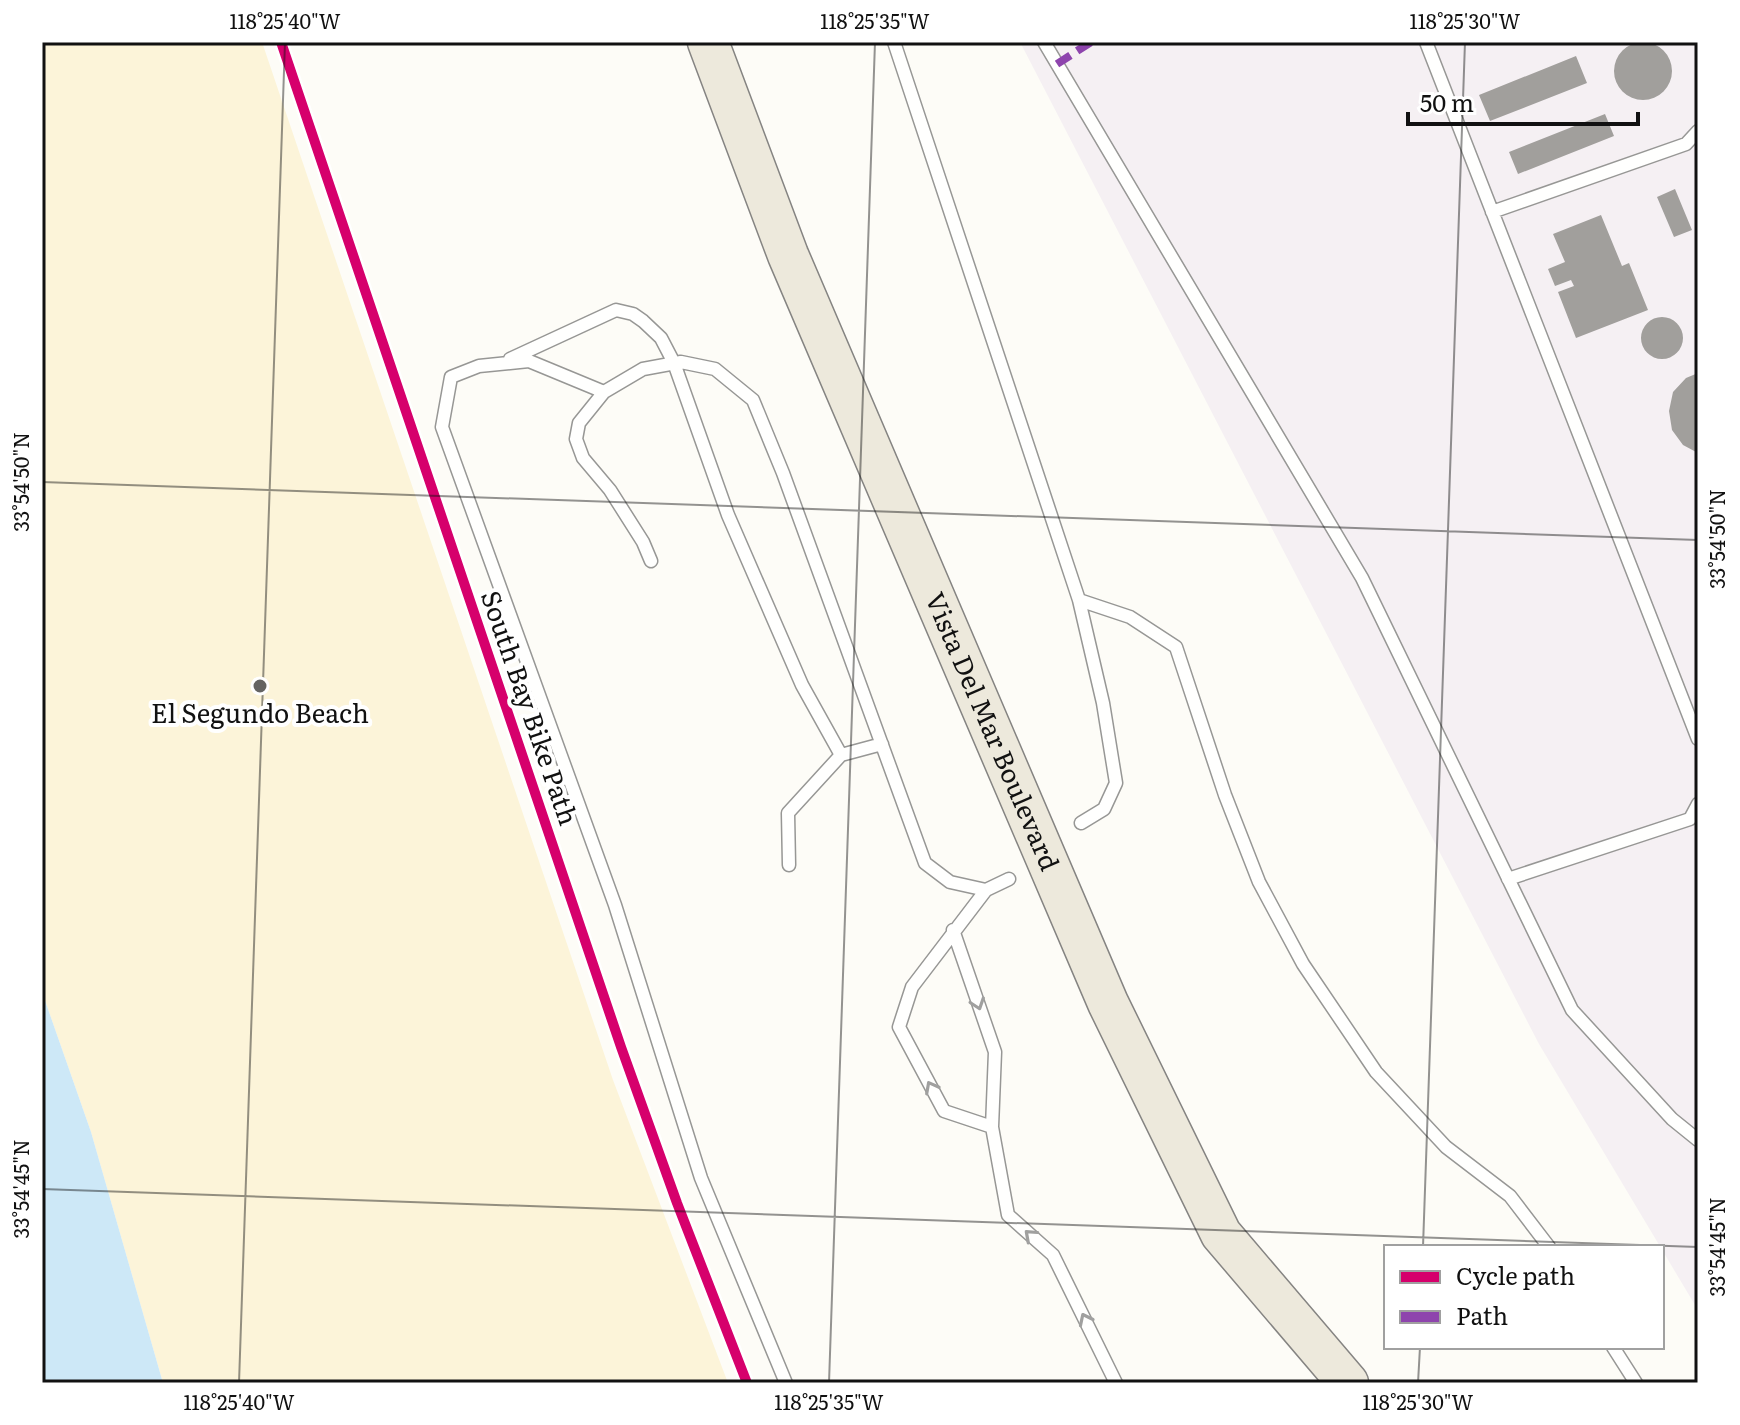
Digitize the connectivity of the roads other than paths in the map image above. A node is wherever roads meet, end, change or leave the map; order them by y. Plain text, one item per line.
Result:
1 (708, 42) edge
2 (894, 42) edge
3 (1044, 42) edge
4 (1426, 42) edge
5 (1698, 131) edge
6 (1692, 145) edge
7 (1492, 212) junction
8 (674, 363) junction
9 (500, 364) junction
10 (604, 392) junction
11 (651, 561) dead end
12 (1079, 600) junction
13 (1698, 739) edge
14 (882, 744) junction
15 (841, 755) junction
16 (1698, 804) edge
17 (1081, 823) dead end
18 (789, 865) dead end
19 (1009, 879) dead end
20 (1508, 879) junction
21 (986, 890) junction
22 (953, 930) junction
23 (992, 1127) junction
24 (1698, 1140) edge
25 (1547, 1245) edge
26 (1614, 1349) edge
27 (786, 1383) edge
28 (1116, 1383) edge
29 (1348, 1383) edge
30 (1636, 1383) edge

1 - 29 main road, Vista Del Mar Boulevard
2 - 12 lane
3 - 20 lane
4 - 7 lane
5 - 6 lane
6 - 7 lane
7 - 13 lane
8 - 9 lane
8 - 10 lane
8 - 14 lane
8 - 15 lane
9 - 10 lane
9 - 27 lane
10 - 11 lane
12 - 17 lane
12 - 25 lane
14 - 15 lane
14 - 21 lane
15 - 18 lane
16 - 20 lane
19 - 21 lane
20 - 24 lane
21 - 22 lane
22 -> 23 lane
23 -> 22 lane
28 -> 23 lane
26 - 30 lane

